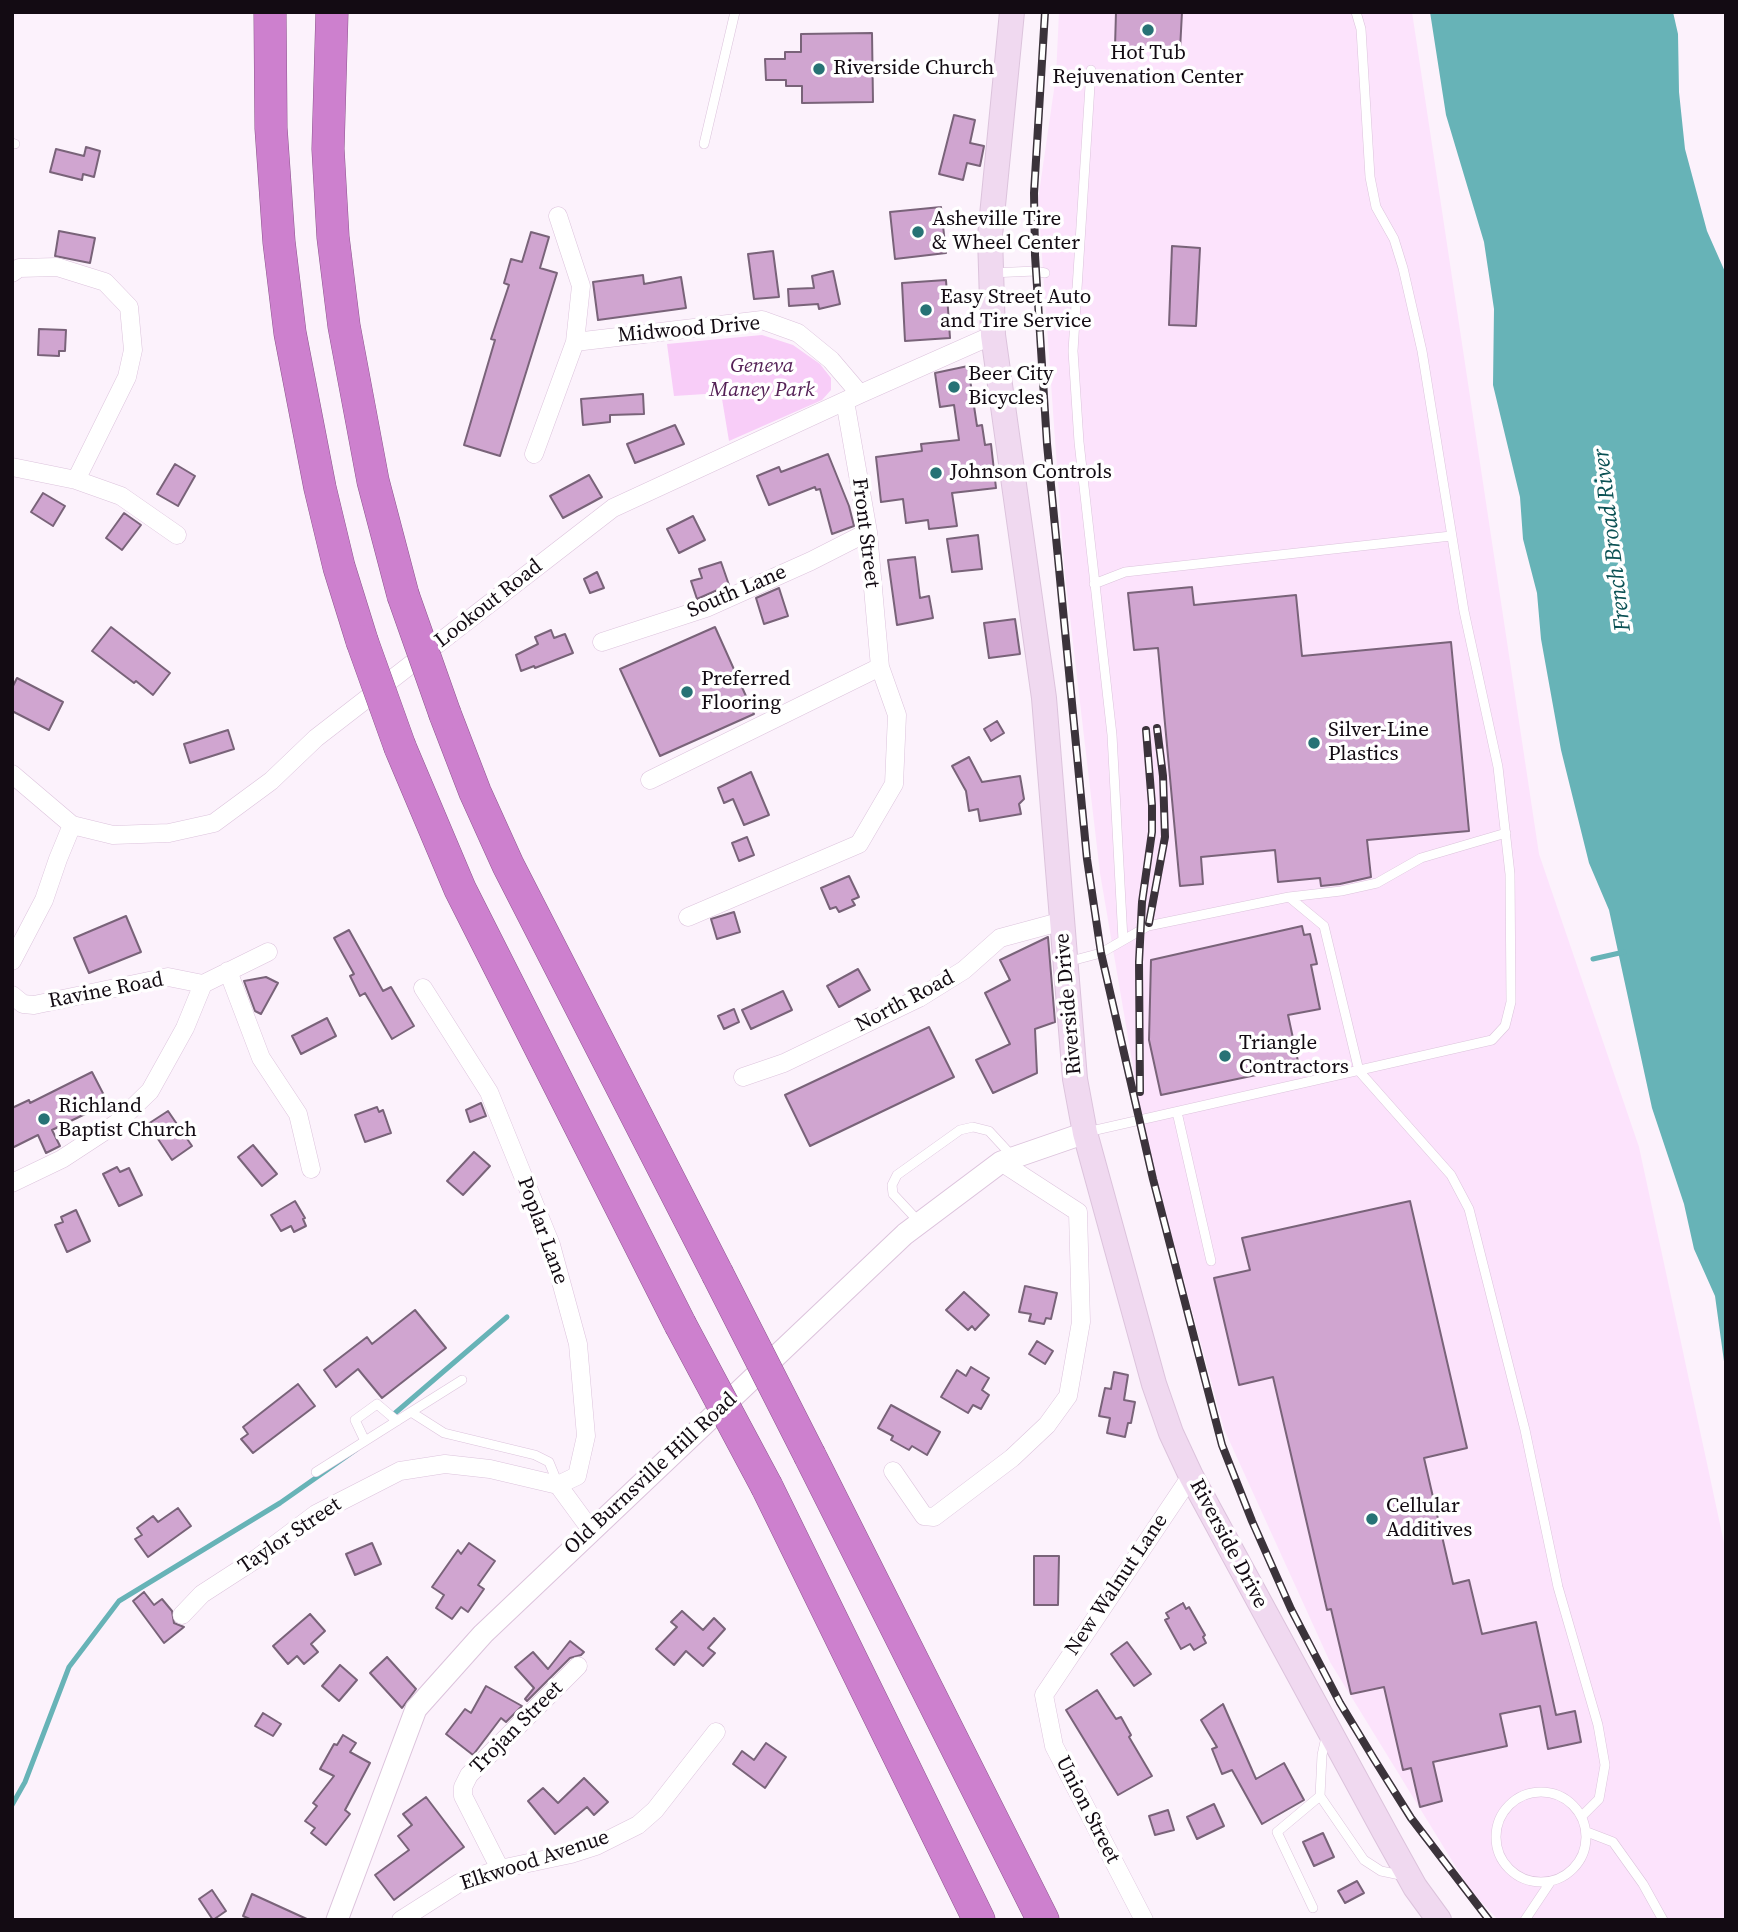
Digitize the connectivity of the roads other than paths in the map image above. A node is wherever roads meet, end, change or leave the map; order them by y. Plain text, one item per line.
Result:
1 (270, 12) edge
2 (332, 12) edge
3 (735, 12) edge
4 (1012, 12) edge
5 (1356, 12) edge
6 (1091, 70) dead end
7 (704, 144) dead end
8 (558, 216) dead end
9 (989, 273) junction
10 (1045, 273) dead end
11 (12, 274) edge
12 (993, 335) junction
13 (575, 342) junction
14 (853, 397) junction
15 (534, 454) dead end
16 (12, 467) edge
17 (76, 480) junction
18 (868, 532) junction
19 (177, 536) dead end
20 (1451, 536) junction
21 (1094, 584) junction
22 (602, 642) dead end
23 (880, 667) junction
24 (12, 774) edge
25 (650, 780) dead end
26 (72, 825) junction
27 (1506, 833) junction
28 (1289, 897) junction
29 (688, 917) dead end
30 (1063, 920) junction
31 (1123, 940) junction
32 (268, 952) dead end
33 (12, 961) edge
34 (1066, 963) junction
35 (228, 971) junction
36 (203, 984) junction
37 (423, 988) dead end
38 (13, 998) edge
39 (1359, 1071) junction
40 (743, 1077) dead end
41 (1177, 1112) junction
42 (1085, 1133) junction
43 (1008, 1160) junction
44 (311, 1169) dead end
45 (12, 1183) edge
46 (920, 1223) junction
47 (1211, 1261) dead end
48 (462, 1380) dead end
49 (411, 1412) junction
50 (397, 1421) junction
51 (365, 1441) junction
52 (892, 1471) dead end
53 (316, 1472) dead end
54 (1191, 1476) junction
55 (558, 1485) junction
56 (591, 1530) junction
57 (183, 1615) dead end
58 (578, 1666) dead end
59 (1044, 1695) joint
60 (1328, 1728) junction
61 (716, 1732) dead end
62 (1320, 1796) junction
63 (1582, 1816) junction
64 (1587, 1832) junction
65 (500, 1869) junction
66 (1409, 1876) junction
67 (1551, 1881) junction
68 (1313, 1908) dead end
69 (337, 1920) edge
70 (401, 1920) edge
71 (979, 1920) edge
72 (1044, 1920) edge
73 (1144, 1920) edge
74 (1439, 1920) edge
75 (1525, 1920) edge
76 (1663, 1920) edge

1 - 71 highway, bridge
2 - 72 highway, bridge
3 - 7 lane
4 - 9 main road, Riverside Drive
5 - 20 lane
6 - 21 lane
8 - 13 street
9 - 10 lane
9 - 12 main road, Riverside Drive
11 - 17 street
12 - 14 street, Lookout Road
12 - 30 main road, Riverside Drive
13 - 14 street, Midwood Drive
13 - 15 street
14 - 18 street, Front Street
14 - 26 street, Lookout Road
16 - 17 street
17 - 19 street
18 - 22 street, South Lane
18 - 23 street, Front Street
20 - 21 lane
20 - 27 lane
21 - 31 lane
23 - 25 street
23 - 29 street
24 - 26 street, Lookout Road
26 - 33 street
27 - 28 lane
27 - 39 lane
28 - 31 lane
28 - 39 lane
30 - 34 main road, Riverside Drive
30 - 40 street, North Road
31 - 34 lane
32 - 35 street
34 - 42 main road, Riverside Drive
35 - 36 street
35 - 44 street
36 - 38 street, Ravine Road
36 - 45 street
37 - 55 street, Poplar Lane
39 - 41 lane
39 - 63 lane
41 - 42 lane
41 - 47 lane
42 - 43 street, Old Burnsville Hill Road
42 - 54 main road, Riverside Drive
43 - 46 street, Old Burnsville Hill Road
43 - 46 lane
43 - 52 street
46 - 56 street, Old Burnsville Hill Road
48 - 49 lane
49 - 50 lane
49 - 55 lane
50 - 51 lane
50 - 51 lane
51 - 53 lane
54 - 59 street, New Walnut Lane
54 - 60 main road, Riverside Drive
55 - 56 street
55 - 57 street, Taylor Street
56 - 69 street, Old Burnsville Hill Road
58 - 65 street, Trojan Street
59 - 73 street, Union Street
60 - 62 lane
60 - 66 main road, Riverside Drive
61 - 65 street, Elkwood Avenue
62 - 66 lane
62 - 68 lane
63 - 64 lane
63 - 67 lane
64 - 67 lane
64 - 76 lane
65 - 70 street, Elkwood Avenue
66 - 74 main road, Riverside Drive
67 - 75 lane

